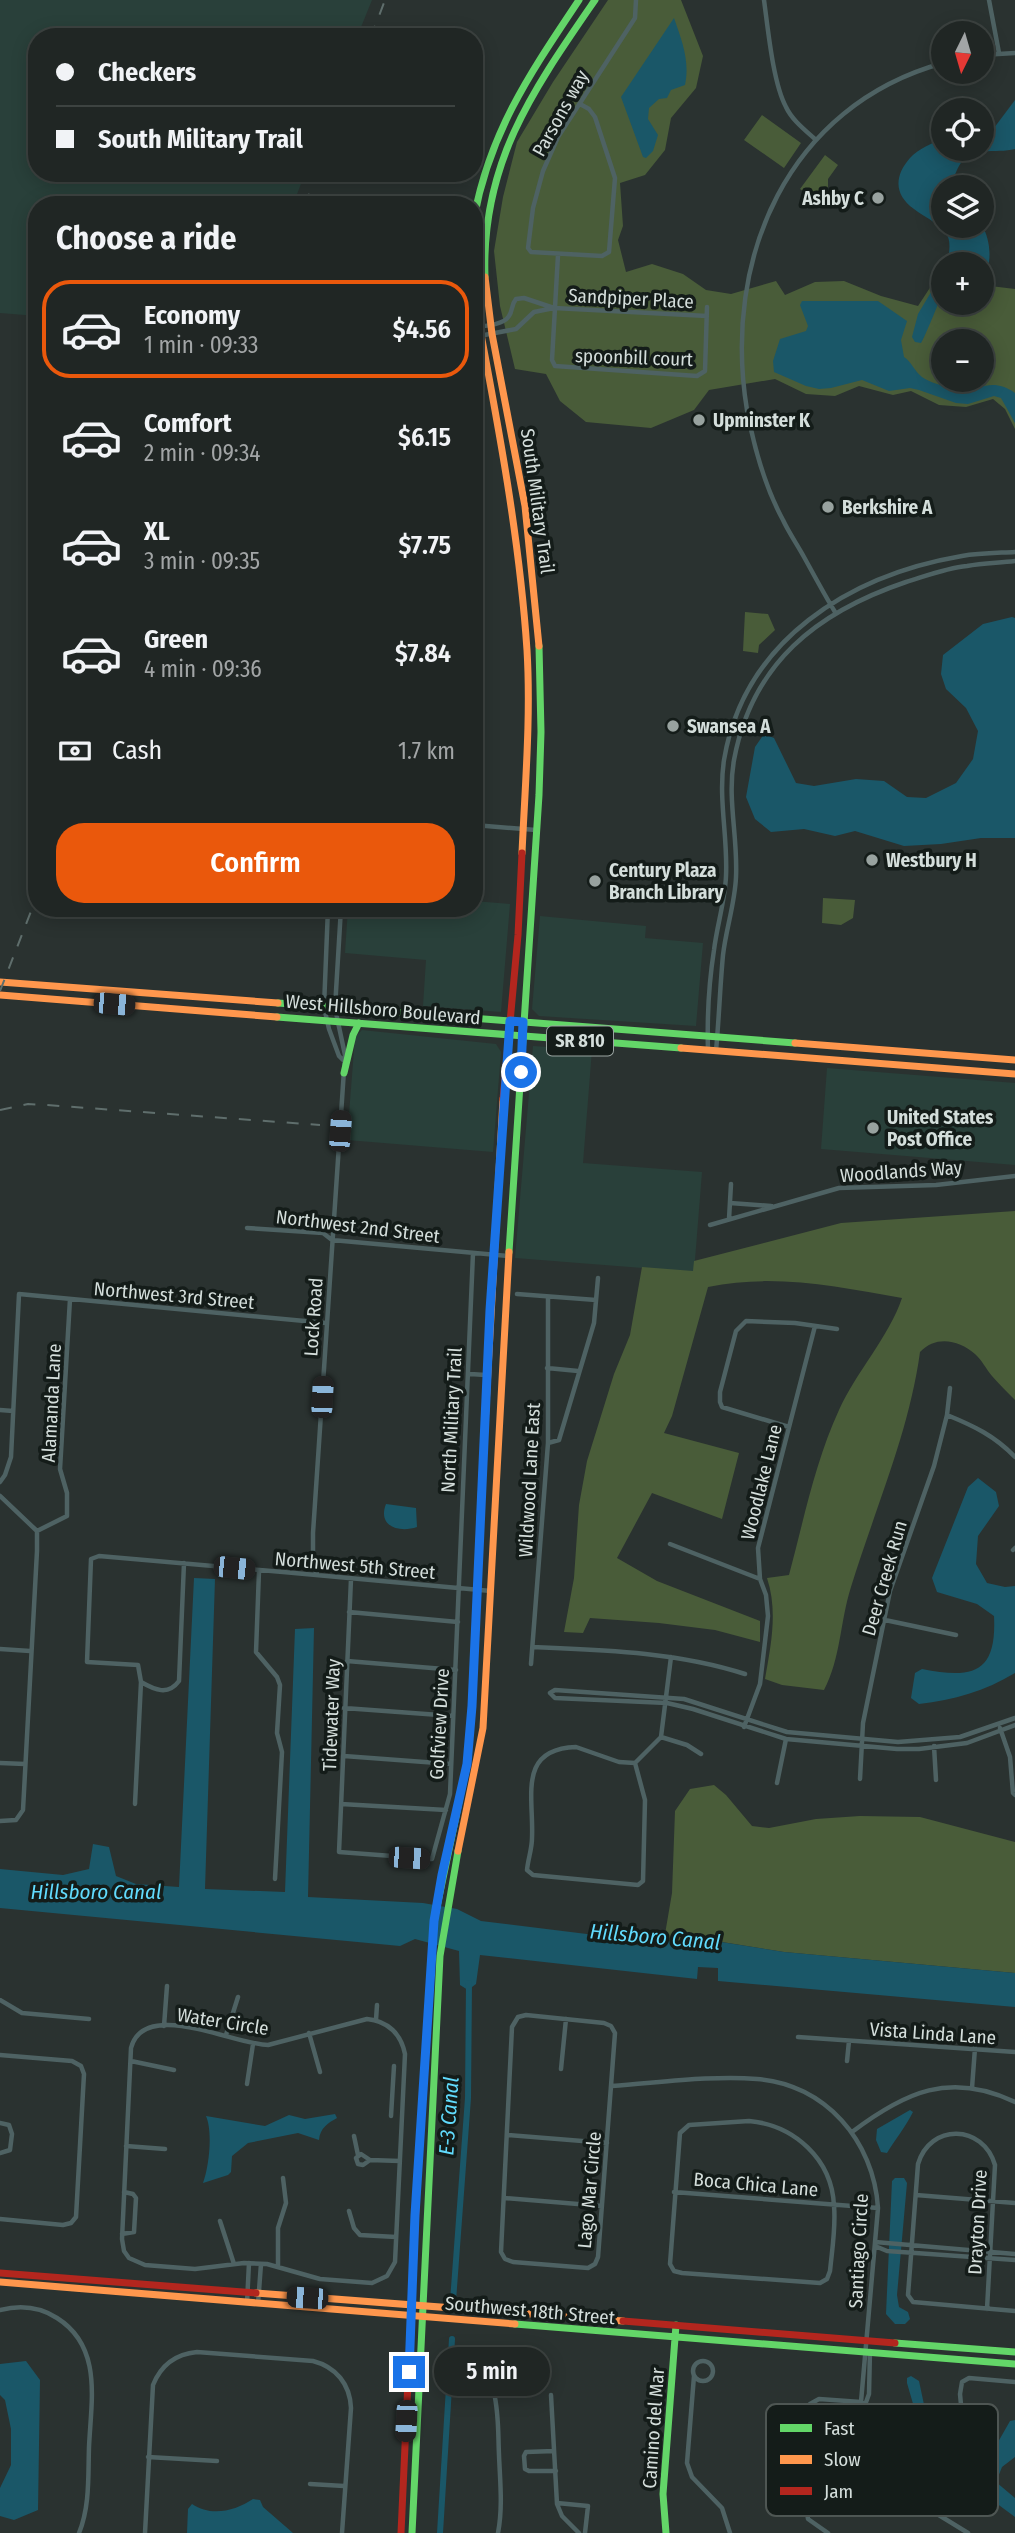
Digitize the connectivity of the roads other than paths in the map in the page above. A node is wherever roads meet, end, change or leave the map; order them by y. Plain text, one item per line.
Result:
1 (579, 0) edge
2 (595, 0) edge
3 (636, 0) edge
4 (764, 0) edge
5 (989, 0) edge
6 (999, 53) junction
7 (1015, 53) edge
8 (994, 54) edge
9 (931, 67) edge
10 (580, 104) junction
11 (816, 140) junction
12 (483, 175) edge
13 (558, 255) junction
14 (532, 301) junction
15 (707, 307) dead end
16 (555, 308) junction
17 (534, 312) junction
18 (707, 316) junction
19 (492, 324) junction
20 (483, 326) edge
21 (494, 334) junction
22 (483, 336) edge
23 (483, 363) edge
24 (1015, 552) edge
25 (1015, 561) edge
26 (830, 604) junction
27 (835, 612) junction
28 (483, 826) edge
29 (524, 829) junction
30 (537, 830) junction
31 (328, 917) edge
32 (340, 917) edge
33 (0, 982) edge
34 (95, 990) junction
35 (0, 995) edge
36 (209, 999) junction
37 (72, 1000) junction
38 (324, 1007) junction
39 (335, 1008) junction
40 (189, 1009) junction
41 (327, 1021) junction
42 (337, 1021) junction
43 (510, 1021) junction
44 (523, 1022) junction
45 (359, 1023) junction
46 (508, 1035) junction
47 (523, 1036) junction
48 (708, 1037) junction
49 (718, 1037) junction
50 (712, 1051) junction
51 (906, 1052) junction
52 (929, 1054) junction
53 (343, 1059) junction
54 (1015, 1060) edge
55 (893, 1065) junction
56 (909, 1066) junction
57 (344, 1073) junction
58 (1015, 1074) edge
59 (1015, 1176) edge
60 (732, 1184) dead end
61 (730, 1203) junction
62 (774, 1207) junction
63 (729, 1219) junction
64 (710, 1225) dead end
65 (247, 1228) dead end
66 (332, 1240) junction
67 (473, 1253) junction
68 (493, 1255) junction
69 (508, 1256) junction
70 (598, 1278) dead end
71 (517, 1294) dead end
72 (548, 1297) junction
73 (70, 1299) junction
74 (596, 1300) junction
75 (326, 1323) junction
76 (815, 1326) junction
77 (838, 1329) dead end
78 (547, 1368) junction
79 (578, 1371) junction
80 (470, 1374) junction
81 (487, 1375) junction
82 (950, 1388) dead end
83 (0, 1410) edge
84 (13, 1411) junction
85 (947, 1415) junction
86 (789, 1427) junction
87 (548, 1443) junction
88 (1015, 1457) edge
89 (0, 1482) edge
90 (0, 1496) edge
91 (37, 1531) junction
92 (670, 1544) dead end
93 (184, 1563) junction
94 (259, 1571) junction
95 (317, 1574) junction
96 (351, 1579) junction
97 (760, 1579) junction
98 (459, 1589) junction
99 (478, 1590) junction
100 (492, 1591) junction
101 (349, 1612) junction
102 (884, 1620) junction
103 (458, 1622) junction
104 (956, 1635) dead end
105 (533, 1647) junction
106 (0, 1649) edge
107 (30, 1651) junction
108 (671, 1657) junction
109 (347, 1661) junction
110 (531, 1664) dead end
111 (456, 1670) junction
112 (745, 1674) dead end
113 (141, 1682) junction
114 (667, 1700) junction
115 (344, 1708) junction
116 (453, 1716) junction
117 (1015, 1718) edge
118 (747, 1719) junction
119 (1015, 1725) edge
120 (744, 1727) junction
121 (1000, 1728) junction
122 (787, 1732) junction
123 (661, 1737) junction
124 (786, 1739) junction
125 (862, 1739) junction
126 (934, 1741) junction
127 (862, 1746) junction
128 (934, 1748) junction
129 (701, 1754) dead end
130 (344, 1756) junction
131 (0, 1763) edge
132 (635, 1763) junction
133 (25, 1764) junction
134 (451, 1764) junction
135 (860, 1779) dead end
136 (936, 1780) dead end
137 (777, 1783) dead end
138 (1015, 1795) edge
139 (135, 1804) dead end
140 (341, 1804) junction
141 (446, 1810) junction
142 (0, 1821) edge
143 (432, 1859) joint
144 (275, 1879) dead end
145 (435, 1955) junction
146 (167, 1986) dead end
147 (239, 1997) dead end
148 (0, 2000) edge
149 (377, 2005) dead end
150 (89, 2019) dead end
151 (566, 2019) junction
152 (376, 2020) junction
153 (163, 2026) junction
154 (309, 2034) junction
155 (226, 2035) junction
156 (798, 2037) dead end
157 (849, 2041) junction
158 (253, 2044) junction
159 (975, 2048) junction
160 (1015, 2052) edge
161 (0, 2055) edge
162 (131, 2061) junction
163 (847, 2061) dead end
164 (394, 2066) dead end
165 (561, 2069) dead end
166 (174, 2070) dead end
167 (320, 2071) dead end
168 (393, 2076) junction
169 (404, 2077) junction
170 (247, 2084) dead end
171 (612, 2086) junction
172 (972, 2088) junction
173 (1015, 2102) edge
174 (391, 2116) dead end
175 (0, 2123) edge
176 (852, 2132) junction
177 (507, 2135) junction
178 (354, 2136) dead end
179 (607, 2143) junction
180 (126, 2146) junction
181 (165, 2149) dead end
182 (0, 2153) edge
183 (358, 2155) junction
184 (370, 2160) junction
185 (400, 2161) junction
186 (283, 2178) dead end
187 (124, 2192) junction
188 (674, 2192) junction
189 (916, 2195) junction
190 (504, 2198) junction
191 (994, 2202) junction
192 (1015, 2203) edge
193 (834, 2204) junction
194 (602, 2206) junction
195 (877, 2208) junction
196 (349, 2211) dead end
197 (0, 2219) edge
198 (220, 2221) dead end
199 (122, 2234) junction
200 (396, 2237) junction
201 (875, 2244) junction
202 (912, 2245) junction
203 (911, 2253) junction
204 (991, 2254) junction
205 (1015, 2254) edge
206 (1015, 2260) edge
207 (249, 2263) junction
208 (234, 2264) junction
209 (261, 2264) junction
210 (278, 2266) junction
211 (0, 2273) edge
212 (0, 2282) edge
213 (248, 2293) junction
214 (259, 2294) junction
215 (247, 2303) junction
216 (258, 2304) junction
217 (411, 2305) junction
218 (423, 2306) junction
219 (986, 2309) junction
220 (0, 2310) edge
221 (1015, 2311) edge
222 (411, 2316) junction
223 (423, 2318) junction
224 (676, 2325) junction
225 (676, 2337) junction
226 (867, 2340) junction
227 (868, 2352) junction
228 (1015, 2352) edge
229 (1015, 2364) edge
230 (694, 2376) junction
231 (1015, 2382) edge
232 (495, 2393) junction
233 (551, 2395) dead end
234 (863, 2403) joint
235 (810, 2404) edge
236 (961, 2404) edge
237 (555, 2451) junction
238 (148, 2457) junction
239 (216, 2461) dead end
240 (556, 2471) junction
241 (310, 2484) dead end
242 (344, 2486) junction
243 (557, 2503) junction
244 (808, 2516) edge
245 (940, 2516) edge
246 (79, 2533) edge
247 (145, 2533) edge
248 (342, 2533) edge
249 (401, 2533) edge
250 (412, 2533) edge
251 (498, 2533) edge
252 (579, 2533) edge
253 (585, 2533) edge
254 (666, 2533) edge
255 (730, 2533) edge
256 (828, 2533) edge
257 (968, 2533) edge

1 - 12 street
2 - 19 street, South Military Trail
3 - 10 street, Parsons way
4 - 11 street
5 - 6 street
6 - 7 street
6 - 8 street
9 - 11 street
10 - 13 street, Parsons way
10 - 13 street
11 - 26 street
13 - 16 street
14 - 16 street, Sandpiper Place
14 - 17 street
14 - 19 street
15 - 18 street, spoonbill court
16 - 17 street, Sandpiper Place
16 - 18 street, Sandpiper Place
16 - 18 street, spoonbill court
17 - 21 street, Sandpiper Place
19 - 20 street
19 - 21 street, South Military Trail
21 - 22 street, Sandpiper Place
21 - 30 street, South Military Trail
23 - 29 street, South Military Trail
24 - 26 street
25 - 27 street
26 - 27 street
26 - 48 street
27 - 49 street
28 - 29 street
29 - 30 street
29 - 43 street, South Military Trail
30 - 44 street, South Military Trail
31 - 38 street, Lock Road
32 - 39 street, Lock Road
33 - 34 street, West Hillsboro Boulevard / SR 810
34 - 36 street, West Hillsboro Boulevard / SR 810
34 - 37 street
35 - 37 street, West Hillsboro Boulevard / SR 810
36 - 38 street, West Hillsboro Boulevard / SR 810
36 - 40 street
37 - 40 street, West Hillsboro Boulevard / SR 810
38 - 39 street, West Hillsboro Boulevard / SR 810
38 - 41 street, Lock Road
39 - 42 street, Lock Road
39 - 43 street, West Hillsboro Boulevard / SR 810
40 - 41 street, West Hillsboro Boulevard / SR 810
41 - 42 street, West Hillsboro Boulevard / SR 810
41 - 53 street, Lock Road
42 - 45 street, West Hillsboro Boulevard / SR 810
42 - 53 street, Lock Road
43 - 44 street, West Hillsboro Boulevard / SR 810
43 - 46 street, South Military Trail
44 - 47 street, South Military Trail
44 - 48 street, West Hillsboro Boulevard / SR 810
45 - 46 street, West Hillsboro Boulevard / SR 810
45 - 57 street
46 - 47 street, West Hillsboro Boulevard / SR 810
46 - 68 street, North Military Trail
47 - 50 street, West Hillsboro Boulevard / SR 810
47 - 69 street
48 - 49 street, West Hillsboro Boulevard / SR 810
48 - 50 street
49 - 50 street
49 - 51 street, West Hillsboro Boulevard / SR 810
50 - 55 street, West Hillsboro Boulevard / SR 810
51 - 52 street, West Hillsboro Boulevard / SR 810
51 - 55 street
52 - 54 street, West Hillsboro Boulevard / SR 810
52 - 56 street
53 - 57 street, Lock Road
55 - 56 street, West Hillsboro Boulevard / SR 810
56 - 58 street, West Hillsboro Boulevard / SR 810
57 - 66 street, Lock Road
59 - 62 street, Woodlands Way
60 - 61 street
61 - 62 street
61 - 63 street
62 - 63 street, Woodlands Way
63 - 64 street, Woodlands Way
65 - 66 street, Northwest 2nd Street
66 - 67 street, Northwest 2nd Street
66 - 75 street, Lock Road
67 - 68 street, Northwest 2nd Street
67 - 80 street, North Military Trail
68 - 69 street, Northwest 2nd Street
68 - 81 street, North Military Trail
69 - 100 street
70 - 74 street
71 - 72 street
72 - 74 street
72 - 78 street, Wildwood Lane East
73 - 75 street, Northwest 3rd Street
73 - 84 street, Northwest 3rd Street
73 - 91 street, Alamanda Lane
74 - 79 street
75 - 95 street, Lock Road
76 - 77 street
76 - 86 street, Woodlake Lane
76 - 86 street
78 - 79 street
78 - 87 street, Wildwood Lane East
79 - 87 street
80 - 81 street
80 - 98 street, North Military Trail
81 - 99 street, North Military Trail
82 - 85 street, Deer Creek Run
83 - 84 street
84 - 89 street
85 - 88 street
85 - 102 street, Deer Creek Run
86 - 97 street, Woodlake Lane
87 - 105 street, Wildwood Lane East
90 - 91 street
91 - 107 street
92 - 97 street
93 - 94 street, Northwest 5th Street
93 - 113 street
93 - 113 street, Northwest 5th Street
94 - 95 street, Northwest 5th Street
94 - 144 street
95 - 96 street, Northwest 5th Street
96 - 98 street, Northwest 5th Street
96 - 101 street, Tidewater Way
97 - 118 street, Woodlake Lane
98 - 99 street, Northwest 5th Street
98 - 103 street, Golfview Drive
99 - 100 street, Northwest 5th Street
99 - 145 street, North Military Trail
100 - 145 street
101 - 103 street
101 - 109 street, Tidewater Way
102 - 104 street
102 - 125 street, Deer Creek Run
103 - 111 street, Golfview Drive
105 - 108 street
105 - 110 street, Wildwood Lane East
106 - 107 street
107 - 133 street
108 - 112 street
108 - 114 street
109 - 111 street
109 - 115 street, Tidewater Way
111 - 116 street, Golfview Drive
113 - 139 street
114 - 114 street
114 - 118 street
114 - 120 street
114 - 123 street
115 - 116 street
115 - 130 street, Tidewater Way
116 - 134 street, Golfview Drive
117 - 121 street
118 - 120 street, Woodlake Lane
118 - 122 street
119 - 121 street
120 - 124 street
121 - 126 street
121 - 128 street
121 - 138 street
122 - 124 street
122 - 125 street
123 - 129 street
123 - 132 street
124 - 127 street
124 - 137 street
125 - 126 street
125 - 127 street, Deer Creek Run
126 - 128 street
127 - 128 street
127 - 135 street, Deer Creek Run
128 - 136 street
130 - 134 street
130 - 140 street, Tidewater Way
131 - 133 street
132 - 132 street
133 - 142 street
134 - 141 street, Golfview Drive
140 - 141 street
140 - 143 street, Tidewater Way
141 - 143 street, Golfview Drive
145 - 217 street
145 - 218 street
146 - 153 street
147 - 155 street
148 - 150 street
149 - 152 street
151 - 165 street
151 - 171 street, Lago Mar Circle
151 - 177 street, Lago Mar Circle
152 - 154 street, Water Circle
152 - 169 street
153 - 155 street, Water Circle
153 - 162 street, Water Circle
154 - 158 street, Water Circle
154 - 167 street
155 - 158 street, Water Circle
156 - 157 street, Vista Linda Lane
157 - 159 street, Vista Linda Lane
157 - 163 street, Vista Linda Lane
158 - 170 street
159 - 160 street, Vista Linda Lane
159 - 172 street
161 - 197 street
162 - 166 street
162 - 180 street, Water Circle
164 - 168 street
168 - 169 street
168 - 174 street
169 - 185 street
171 - 176 street, Santiago Circle
171 - 179 street, Lago Mar Circle
172 - 173 street
172 - 176 street
175 - 182 street
176 - 195 street, Santiago Circle
177 - 179 street
177 - 190 street, Lago Mar Circle
178 - 183 street
179 - 194 street, Lago Mar Circle
180 - 181 street
180 - 187 street, Water Circle
183 - 184 street
183 - 184 street
184 - 185 street
185 - 200 street
186 - 210 street
187 - 199 street, Water Circle
187 - 199 street
188 - 193 street, Boca Chica Lane
188 - 193 street
188 - 193 street
189 - 191 street
189 - 191 street, Drayton Drive
189 - 202 street, Drayton Drive
190 - 194 street
190 - 194 street, Lago Mar Circle
191 - 192 street
191 - 204 street, Drayton Drive
193 - 195 street, Boca Chica Lane
195 - 201 street, Santiago Circle
196 - 200 street
198 - 208 street
199 - 208 street
200 - 210 street
201 - 202 street
201 - 203 street
201 - 226 street, Santiago Circle
202 - 203 street, Drayton Drive
202 - 204 street
203 - 204 street
203 - 219 street, Drayton Drive
204 - 205 street
204 - 206 street
204 - 219 street, Drayton Drive
207 - 208 street
207 - 209 street
207 - 213 street
209 - 210 street
209 - 214 street
211 - 213 street, Southwest 18th Street
212 - 215 street, Southwest 18th Street
213 - 214 street, Southwest 18th Street
213 - 215 street
214 - 216 street
214 - 217 street, Southwest 18th Street
215 - 216 street, Southwest 18th Street
216 - 222 street, Southwest 18th Street
217 - 218 street, Southwest 18th Street
217 - 222 street
218 - 223 street
218 - 224 street, Southwest 18th Street
219 - 221 street
220 - 246 street
222 - 223 street, Southwest 18th Street
222 - 249 street
223 - 225 street, Southwest 18th Street
223 - 250 street
224 - 225 street, Camino del Mar
224 - 226 street, Southwest 18th Street
225 - 227 street, Southwest 18th Street
225 - 254 street, Camino del Mar
226 - 227 street, Santiago Circle
226 - 228 street, Southwest 18th Street
227 - 229 street, Southwest 18th Street
227 - 234 street, Santiago Circle
230 - 230 street
230 - 255 street
231 - 236 street
232 - 232 street
232 - 251 street
233 - 237 street
234 - 235 street
237 - 240 street
237 - 240 street
238 - 239 street
238 - 242 street
238 - 247 street
240 - 243 street
241 - 242 street
242 - 248 street
243 - 252 street
243 - 253 street
244 - 256 street
245 - 257 street

